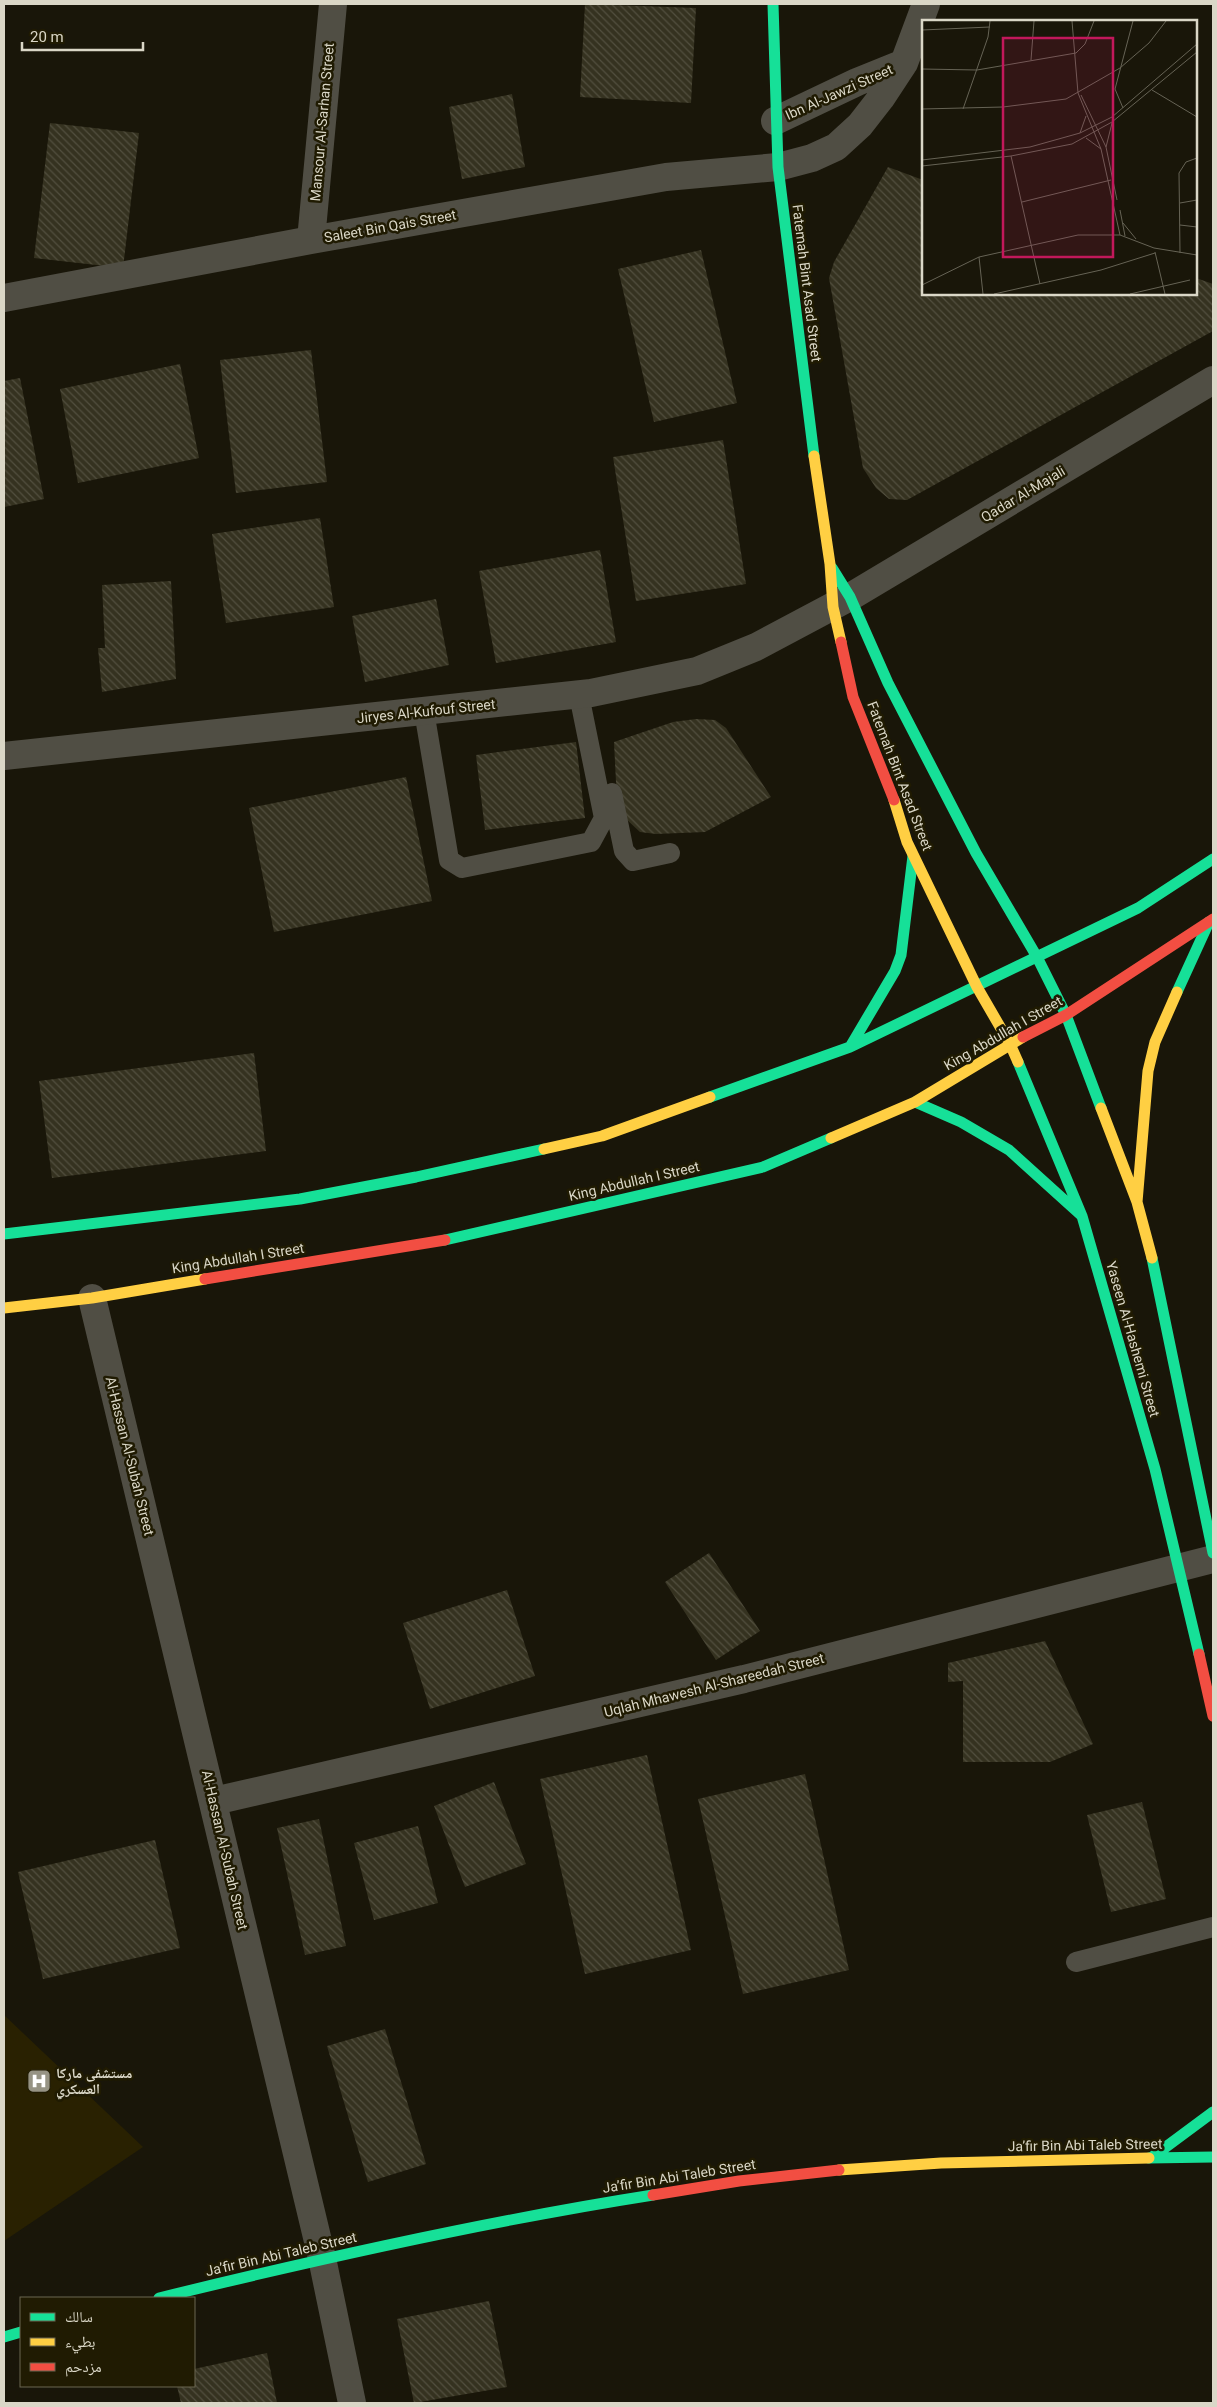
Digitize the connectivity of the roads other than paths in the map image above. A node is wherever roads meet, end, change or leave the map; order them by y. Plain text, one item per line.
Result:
1 (333, 4) edge
2 (773, 4) edge
3 (926, 4) edge
4 (904, 63) junction
5 (776, 121) junction
6 (778, 167) junction
7 (311, 240) junction
8 (4, 298) edge
9 (1213, 380) edge
10 (830, 564) junction
11 (842, 602) junction
12 (585, 694) junction
13 (424, 711) junction
14 (4, 756) edge
15 (670, 852) dead end
16 (913, 856) junction
17 (1213, 859) edge
18 (1211, 921) edge
19 (1037, 957) junction
20 (977, 988) junction
21 (1066, 1015) junction
22 (1010, 1044) junction
23 (850, 1047) junction
24 (915, 1102) junction
25 (1137, 1202) junction
26 (1082, 1216) junction
27 (4, 1234) edge
28 (92, 1298) junction
29 (4, 1308) edge
30 (1213, 1553) edge
31 (1213, 1559) edge
32 (1178, 1567) junction
33 (1213, 1716) edge
34 (214, 1801) junction
35 (1213, 1927) edge
36 (1076, 1962) dead end
37 (1213, 2112) edge
38 (1213, 2156) edge
39 (1151, 2158) junction
40 (322, 2258) junction
41 (164, 2297) edge
42 (20, 2332) edge
43 (4, 2337) edge
44 (352, 2403) edge

1 - 7 street, Mansour Al-Sarhan Street
2 - 5 street, Fatemah Bint Asad Street
3 - 4 street, Ibn Al-Jawzi Street
4 - 5 street, Ibn Al-Jawzi Street
4 - 6 street, Ibn Al-Jawzi Street
5 - 6 street, Fatemah Bint Asad Street
6 - 7 street, Saleet Bin Qais Street
6 - 10 street, Fatemah Bint Asad Street
7 - 8 street, Saleet Bin Qais Street
9 - 11 street, Qadar Al-Majali
10 - 11 street, Fatemah Bint Asad Street
10 - 11 street, Fatemah Bint Asad Street
11 - 12 street, Jiryes Al-Kufouf Street
11 - 16 street, Fatemah Bint Asad Street
11 - 19 street, Fatemah Bint Asad Street
12 - 13 street, Jiryes Al-Kufouf Street
12 - 13 lane
12 - 15 lane
13 - 14 street, Jiryes Al-Kufouf Street
16 - 20 street, Fatemah Bint Asad Street
16 - 23 street
17 - 19 street
18 - 21 street, King Abdullah I Street
18 - 25 street
19 - 20 street
19 - 21 street, Yaseen Al-Hashemi Street
20 - 22 street, Yaseen Al-Hashemi Street
20 - 23 street
21 - 22 street, King Abdullah I Street
21 - 25 street, Yaseen Al-Hashemi Street
22 - 24 street, King Abdullah I Street
22 - 26 street, Yaseen Al-Hashemi Street
23 - 27 street
24 - 26 street
24 - 28 street, King Abdullah I Street
25 - 30 street, Yaseen Al-Hashemi Street
26 - 32 street, Yaseen Al-Hashemi Street
28 - 29 street, King Abdullah I Street
28 - 34 street, Al-Hassan Al-Subah Street
31 - 32 street, Uqlah Mhawesh Al-Shareedah Street
32 - 33 street, Yaseen Al-Hashemi Street
32 - 34 street, Uqlah Mhawesh Al-Shareedah Street
34 - 40 street, Al-Hassan Al-Subah Street
35 - 36 lane
37 - 39 street
38 - 39 street, Ja’fir Bin Abi Taleb Street
39 - 40 street, Ja’fir Bin Abi Taleb Street
40 - 41 street, Ja’fir Bin Abi Taleb Street
40 - 44 street, Al-Hassan Al-Subah Street
42 - 43 street

